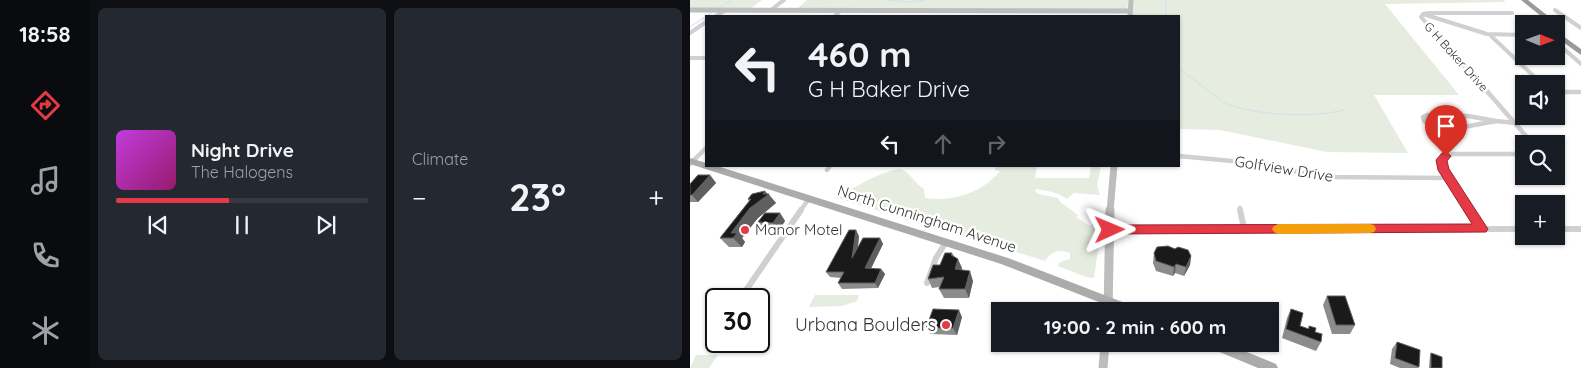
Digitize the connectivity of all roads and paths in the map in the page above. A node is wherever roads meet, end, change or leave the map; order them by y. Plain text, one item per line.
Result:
1 (784, 0) edge
2 (1131, 0) edge
3 (1515, 0) edge
4 (1524, 0) edge
5 (690, 10) edge
6 (724, 10) junction
7 (771, 10) junction
8 (841, 10) junction
9 (884, 10) junction
10 (936, 10) junction
11 (1556, 10) dead end
12 (990, 11) junction
13 (1040, 13) edge
14 (1512, 13) dead end
15 (1130, 14) edge
16 (1423, 14) junction
17 (717, 15) edge
18 (836, 15) edge
19 (880, 15) edge
20 (933, 15) edge
21 (988, 15) edge
22 (1534, 15) edge
23 (1544, 15) edge
24 (705, 23) edge
25 (1581, 28) edge
26 (1565, 32) edge
27 (690, 33) edge
28 (1490, 35) junction
29 (1515, 35) edge
30 (1565, 40) edge
31 (1581, 45) edge
32 (1565, 50) edge
33 (1581, 53) edge
34 (690, 58) edge
35 (705, 58) edge
36 (1581, 64) edge
37 (1532, 75) edge
38 (1565, 92) edge
39 (1581, 92) edge
40 (1497, 121) junction
41 (1515, 122) joint
42 (1517, 125) edge
43 (1526, 135) edge
44 (705, 149) edge
45 (1515, 154) edge
46 (1180, 156) edge
47 (691, 162) edge
48 (705, 166) edge
49 (709, 167) edge
50 (1114, 167) edge
51 (1449, 178) junction
52 (809, 199) junction
53 (1240, 208) dead end
54 (1244, 228) junction
55 (1482, 229) junction
56 (1515, 229) edge
57 (1565, 229) edge
58 (1581, 229) edge
59 (1110, 230) junction
60 (946, 242) junction
61 (927, 283) edge
62 (748, 288) edge
63 (1099, 302) edge
64 (1108, 302) edge
65 (1105, 352) edge
66 (1233, 352) edge
67 (1104, 368) edge
68 (1272, 368) edge

1 - 7 street
2 - 15 street
3 - 22 highway
4 - 23 highway
5 - 6 street
6 - 7 street
6 - 17 street
7 - 8 street
8 - 9 street
8 - 18 street
9 - 10 street
9 - 19 street
10 - 12 street
10 - 20 street
11 - 25 street
12 - 13 street
12 - 21 street
13 - 15 street
14 - 16 street, G H Baker Drive
16 - 28 street
16 - 41 street, G H Baker Drive
24 - 27 street
26 - 31 highway
28 - 29 street
28 - 37 street
30 - 33 highway
32 - 36 street
34 - 35 street
38 - 39 street
40 - 40 street
40 - 41 street
42 - 43 street, G H Baker Drive
44 - 47 street
45 - 51 street
46 - 51 street, Golfview Drive
47 - 48 main road, North Cunningham Avenue
49 - 52 main road, North Cunningham Avenue
50 - 59 street
51 - 55 street
52 - 60 main road, North Cunningham Avenue
52 - 62 street
53 - 54 street
54 - 55 street
54 - 59 street
55 - 56 street
57 - 58 street
59 - 64 street
60 - 61 street
60 - 63 main road, North Cunningham Avenue
65 - 67 street
66 - 68 main road

